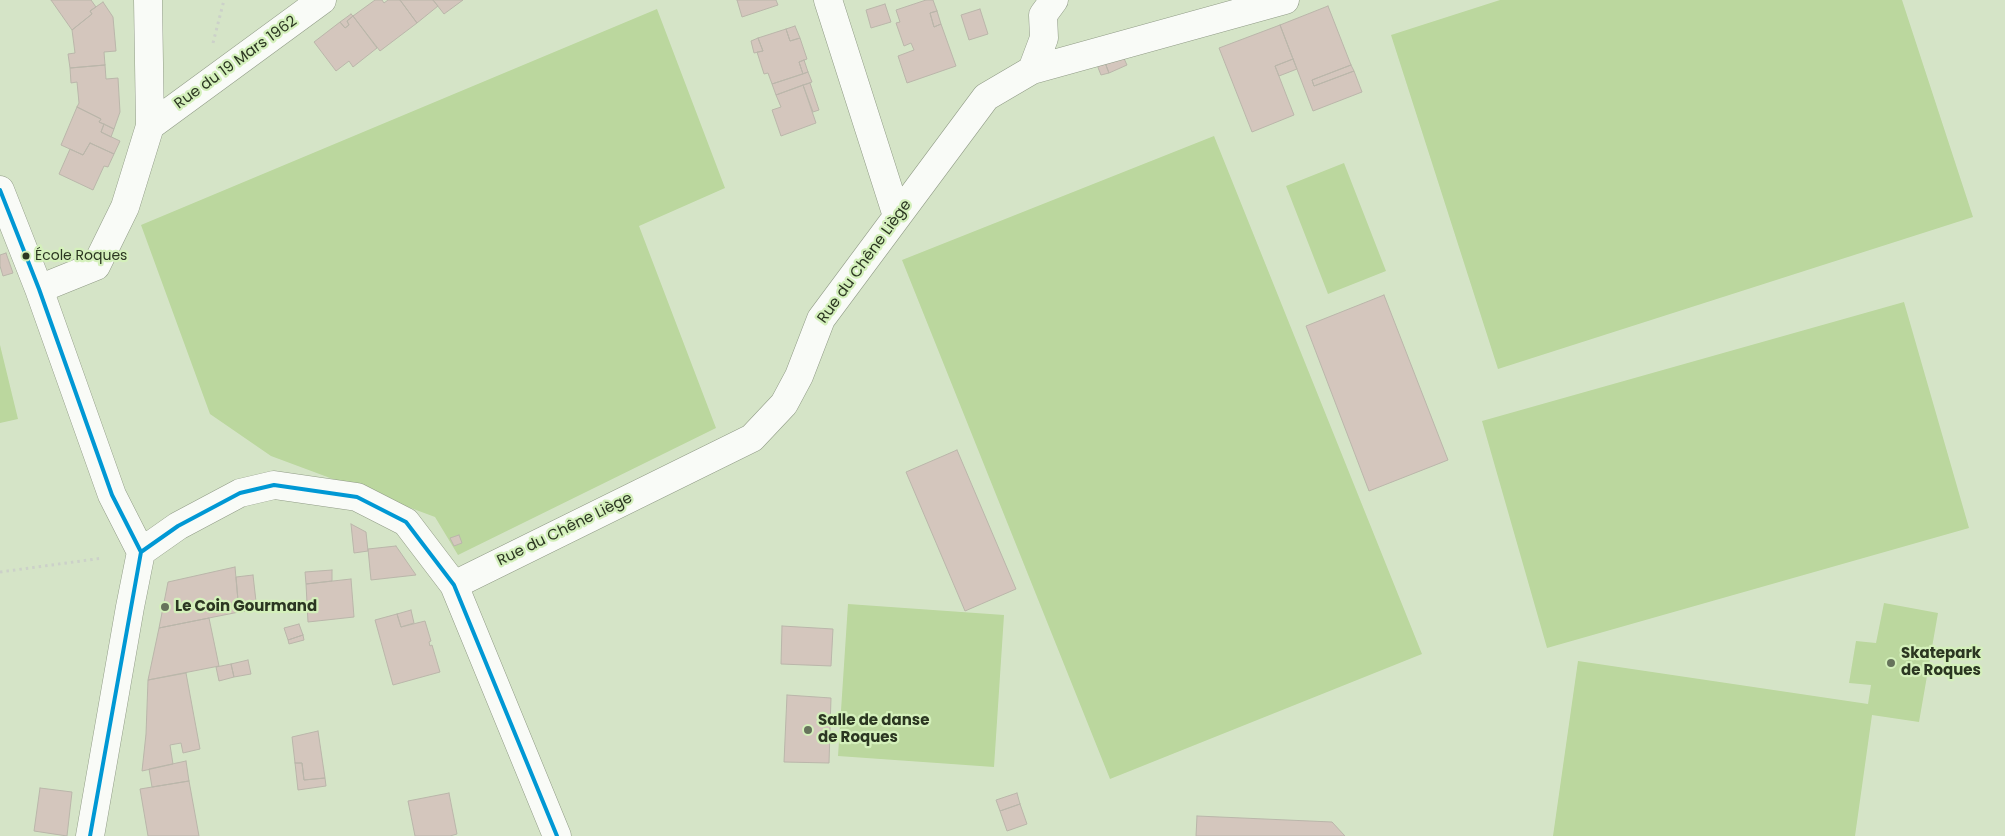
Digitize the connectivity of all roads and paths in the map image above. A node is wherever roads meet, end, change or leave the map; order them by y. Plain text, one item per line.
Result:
1 (148, 0) edge
2 (322, 0) edge
3 (828, 0) edge
4 (1054, 0) edge
5 (1285, 0) edge
6 (1032, 70) junction
7 (150, 126) junction
8 (0, 190) edge
9 (898, 216) junction
10 (39, 289) junction
11 (141, 552) junction
12 (103, 558) dead end
13 (0, 572) edge
14 (454, 585) junction
15 (90, 836) edge
16 (557, 836) edge

1 - 7 street
2 - 7 street, Rue du 19 Mars 1962
3 - 9 street
4 - 6 street
5 - 6 street, Rue du Chêne Liège
6 - 9 street, Rue du Chêne Liège
7 - 10 street
8 - 10 street
9 - 14 street, Rue du Chêne Liège
10 - 11 street
11 - 14 street
11 - 15 street
12 - 13 path
14 - 16 street

